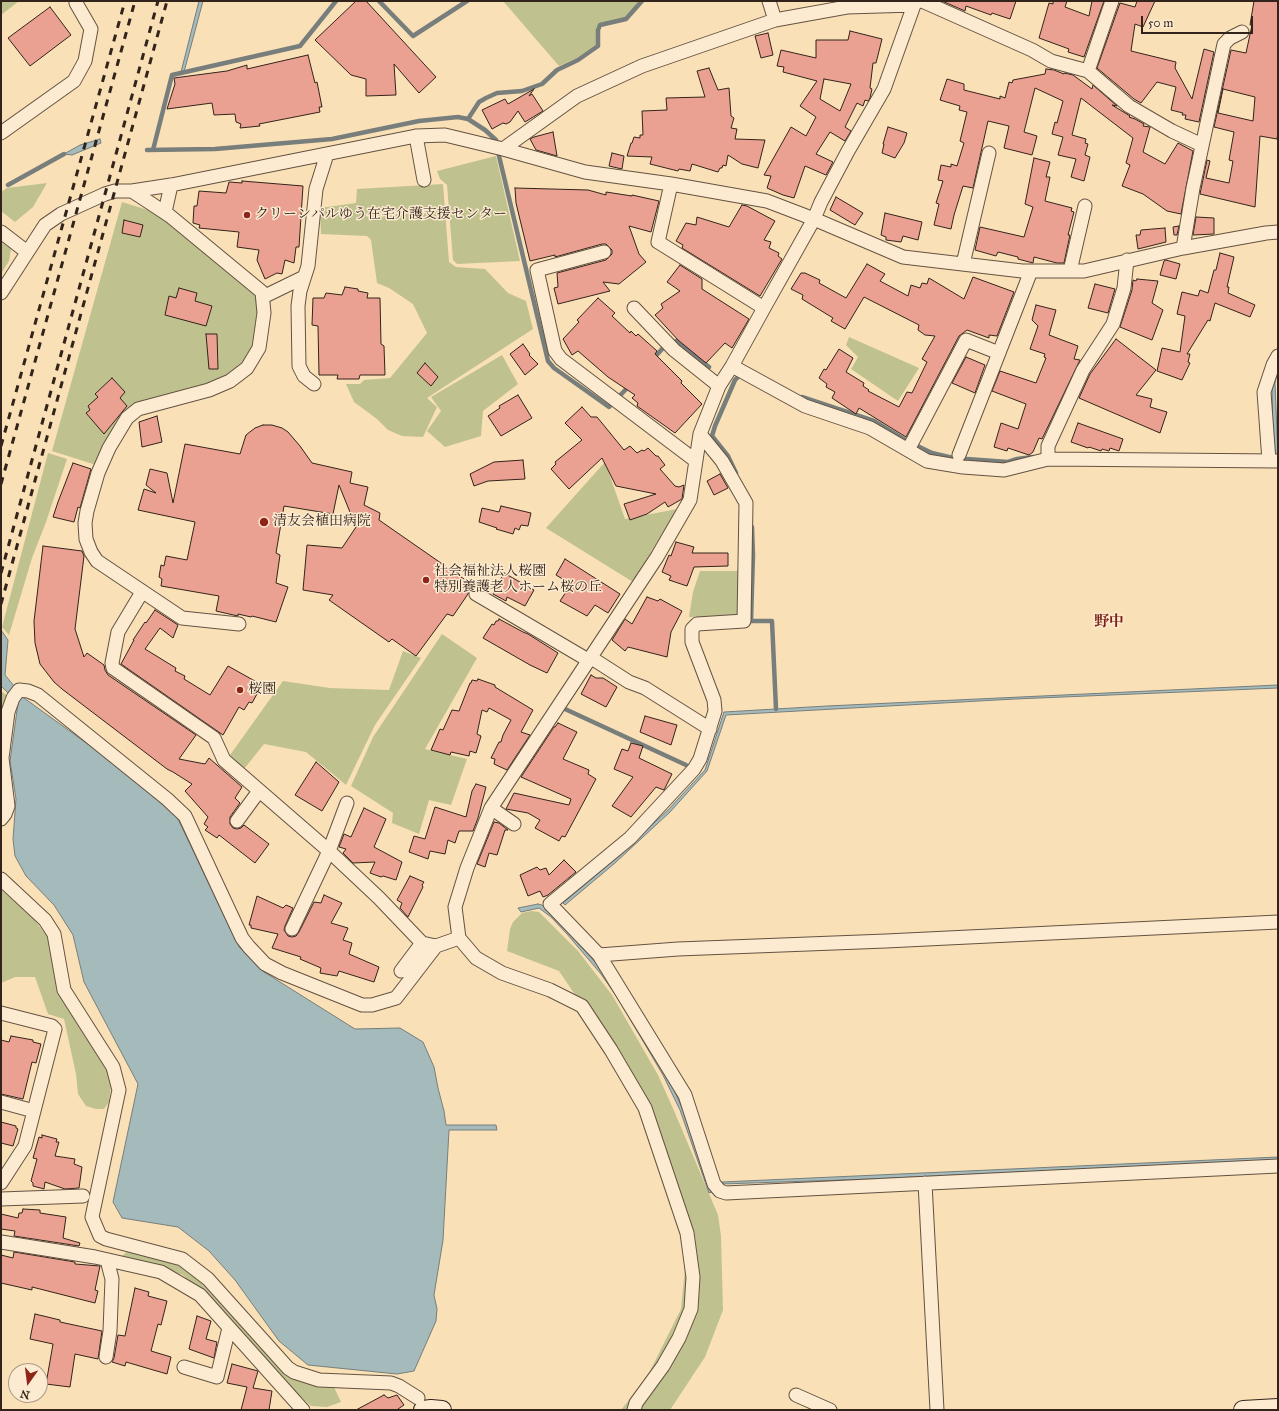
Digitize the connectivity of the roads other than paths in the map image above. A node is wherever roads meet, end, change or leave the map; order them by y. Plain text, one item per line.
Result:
1 (769, 1) edge
2 (1112, 1) edge
3 (918, 2) edge
4 (76, 3) dead end
5 (775, 20) junction
6 (1242, 32) dead end
7 (1088, 71) junction
8 (1, 133) edge
9 (416, 136) junction
10 (1202, 145) junction
11 (503, 149) junction
12 (989, 153) dead end
13 (327, 154) junction
14 (424, 180) dead end
15 (671, 184) junction
16 (171, 185) junction
17 (132, 191) junction
18 (1085, 206) dead end
19 (165, 212) junction
20 (814, 219) junction
21 (1, 232) edge
22 (1278, 232) edge
23 (1183, 248) junction
24 (27, 252) junction
25 (604, 252) dead end
26 (1126, 260) junction
27 (963, 264) junction
28 (1031, 271) junction
29 (1070, 271) junction
30 (304, 276) junction
31 (1, 292) edge
32 (263, 297) junction
33 (634, 308) dead end
34 (764, 308) junction
35 (999, 353) junction
36 (1278, 356) edge
37 (732, 366) junction
38 (314, 384) dead end
39 (719, 386) junction
40 (700, 434) junction
41 (908, 450) junction
42 (959, 455) dead end
43 (1048, 460) junction
44 (696, 461) junction
45 (1273, 461) edge
46 (142, 592) junction
47 (476, 594) dead end
48 (239, 624) dead end
49 (589, 658) junction
50 (710, 729) junction
51 (259, 791) junction
52 (347, 803) dead end
53 (491, 808) junction
54 (1, 819) edge
55 (237, 821) dead end
56 (514, 824) dead end
57 (330, 851) junction
58 (1, 879) edge
59 (1278, 922) edge
60 (292, 930) dead end
61 (459, 938) junction
62 (422, 943) junction
63 (436, 946) junction
64 (599, 955) junction
65 (401, 971) dead end
66 (1, 1013) edge
67 (1, 1102) edge
68 (34, 1111) junction
69 (1278, 1166) edge
70 (1, 1183) edge
71 (925, 1183) junction
72 (83, 1196) dead end
73 (1, 1199) edge
74 (1, 1242) edge
75 (107, 1260) junction
76 (229, 1328) junction
77 (106, 1357) dead end
78 (184, 1367) dead end
79 (796, 1395) dead end
80 (420, 1404) edge
81 (1278, 1408) edge
82 (303, 1410) edge
83 (442, 1410) edge
84 (634, 1410) edge
85 (830, 1410) edge
86 (937, 1410) edge
87 (1243, 1410) edge

1 - 5 street
2 - 7 street
3 - 5 street
3 - 7 street
3 - 20 street
4 - 8 street
5 - 11 street
6 - 10 street
7 - 10 street
9 - 11 street
9 - 13 street
9 - 14 street
10 - 23 street
11 - 15 street
12 - 27 street
13 - 16 street
13 - 30 street
15 - 20 street
15 - 34 street
16 - 17 street
16 - 19 street
17 - 19 street
17 - 24 street
18 - 29 street
19 - 32 street
20 - 27 street
20 - 34 street
21 - 24 street
22 - 23 street
23 - 26 street
24 - 31 street
25 - 44 street
26 - 29 street
26 - 43 street
27 - 28 street
28 - 29 street
28 - 35 street
30 - 32 street
30 - 38 street
32 - 46 street
33 - 39 street
34 - 37 street
35 - 41 street
35 - 42 street
36 - 45 street
37 - 39 street
37 - 41 street
39 - 40 street
40 - 44 street
40 - 50 street
41 - 43 street
43 - 45 street
44 - 49 street
46 - 48 street
46 - 51 street
47 - 49 street
49 - 50 street
49 - 53 street
50 - 64 street
51 - 55 street
51 - 57 street
52 - 57 street
53 - 56 street
53 - 61 street
54 - 63 street
57 - 60 street
57 - 62 street
58 - 80 street
59 - 64 street
61 - 63 street
61 - 84 street
62 - 63 street
62 - 65 street
64 - 71 street
66 - 68 street
67 - 68 street
68 - 70 street
69 - 71 street
71 - 86 street
72 - 73 street
74 - 75 street
75 - 76 street
75 - 77 street
76 - 78 street
76 - 82 street
79 - 85 street
80 - 83 main road
81 - 87 main road

